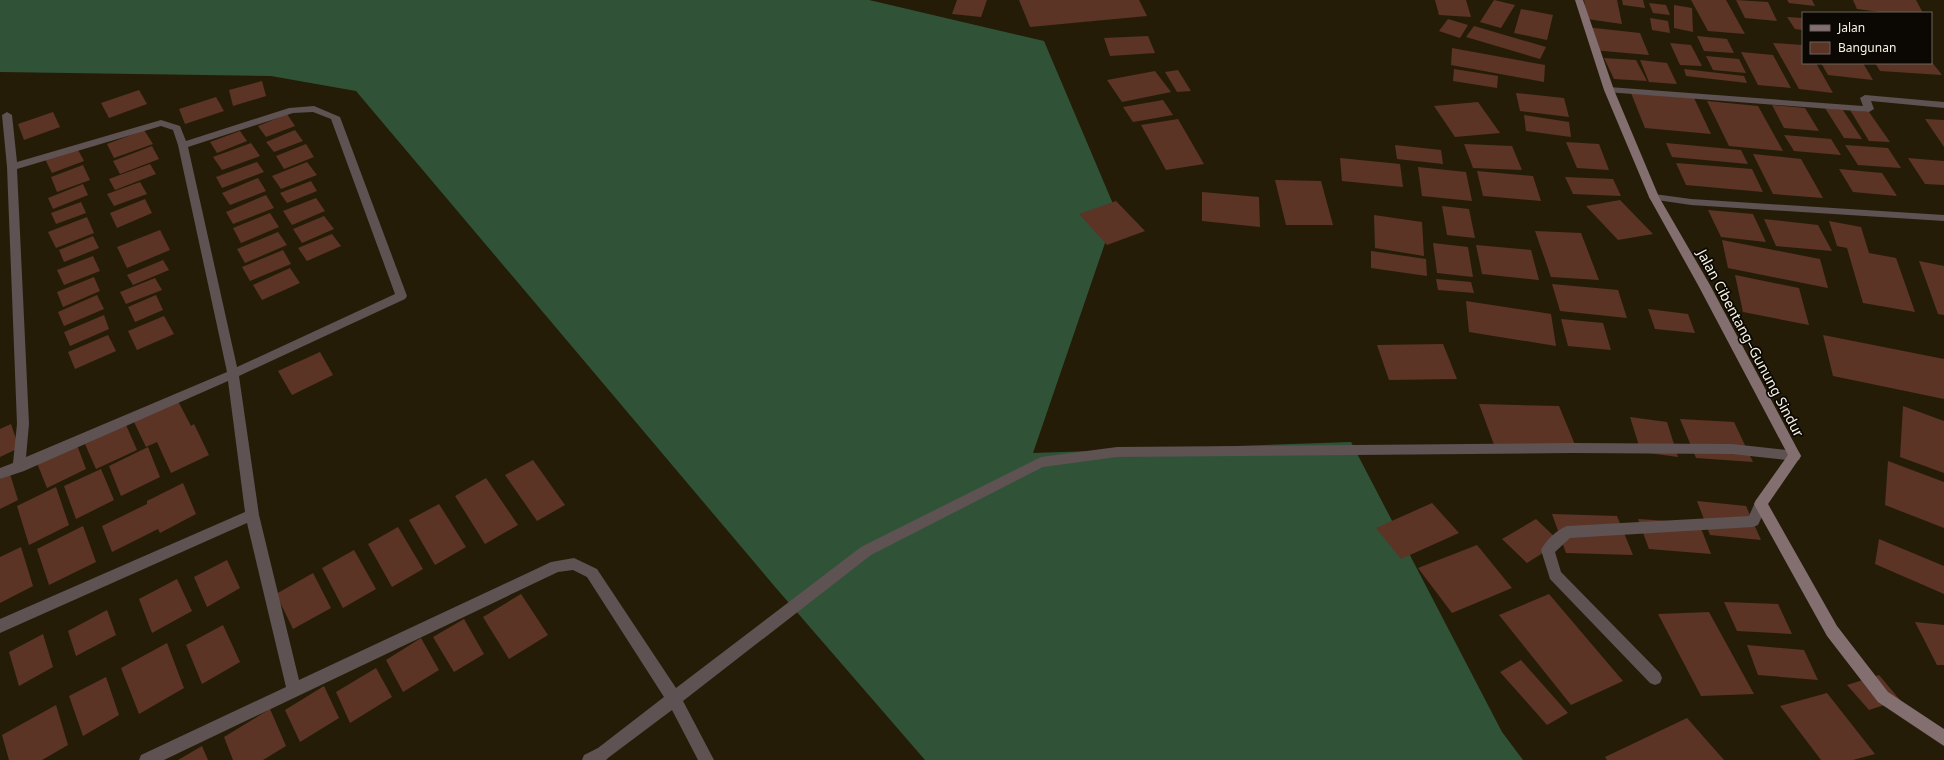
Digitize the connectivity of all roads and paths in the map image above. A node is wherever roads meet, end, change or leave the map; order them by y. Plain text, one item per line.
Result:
1 (1578, 0) edge
2 (1609, 90) junction
3 (1944, 105) edge
4 (7, 115) dead end
5 (183, 145) junction
6 (12, 167) junction
7 (1654, 197) junction
8 (1944, 218) edge
9 (233, 374) junction
10 (1795, 456) junction
11 (19, 467) junction
12 (0, 474) edge
13 (1761, 504) junction
14 (252, 515) junction
15 (0, 626) edge
16 (1655, 678) dead end
17 (294, 689) junction
18 (674, 699) junction
19 (1944, 738) edge
20 (147, 760) edge
21 (590, 760) edge
22 (706, 760) edge

1 - 2 street, Jalan Cibentang–Gunung Sindur
2 - 3 street
2 - 7 street, Jalan Cibentang–Gunung Sindur
4 - 6 street
5 - 6 street
5 - 9 street
5 - 9 street
6 - 11 street
7 - 8 street
7 - 10 street, Jalan Cibentang–Gunung Sindur
9 - 11 street
9 - 14 street
10 - 13 street, Jalan Cibentang–Gunung Sindur
10 - 18 street
11 - 12 street
13 - 16 street
13 - 19 street
14 - 15 street
14 - 17 street
17 - 18 street
17 - 20 street
18 - 21 street
18 - 22 street

